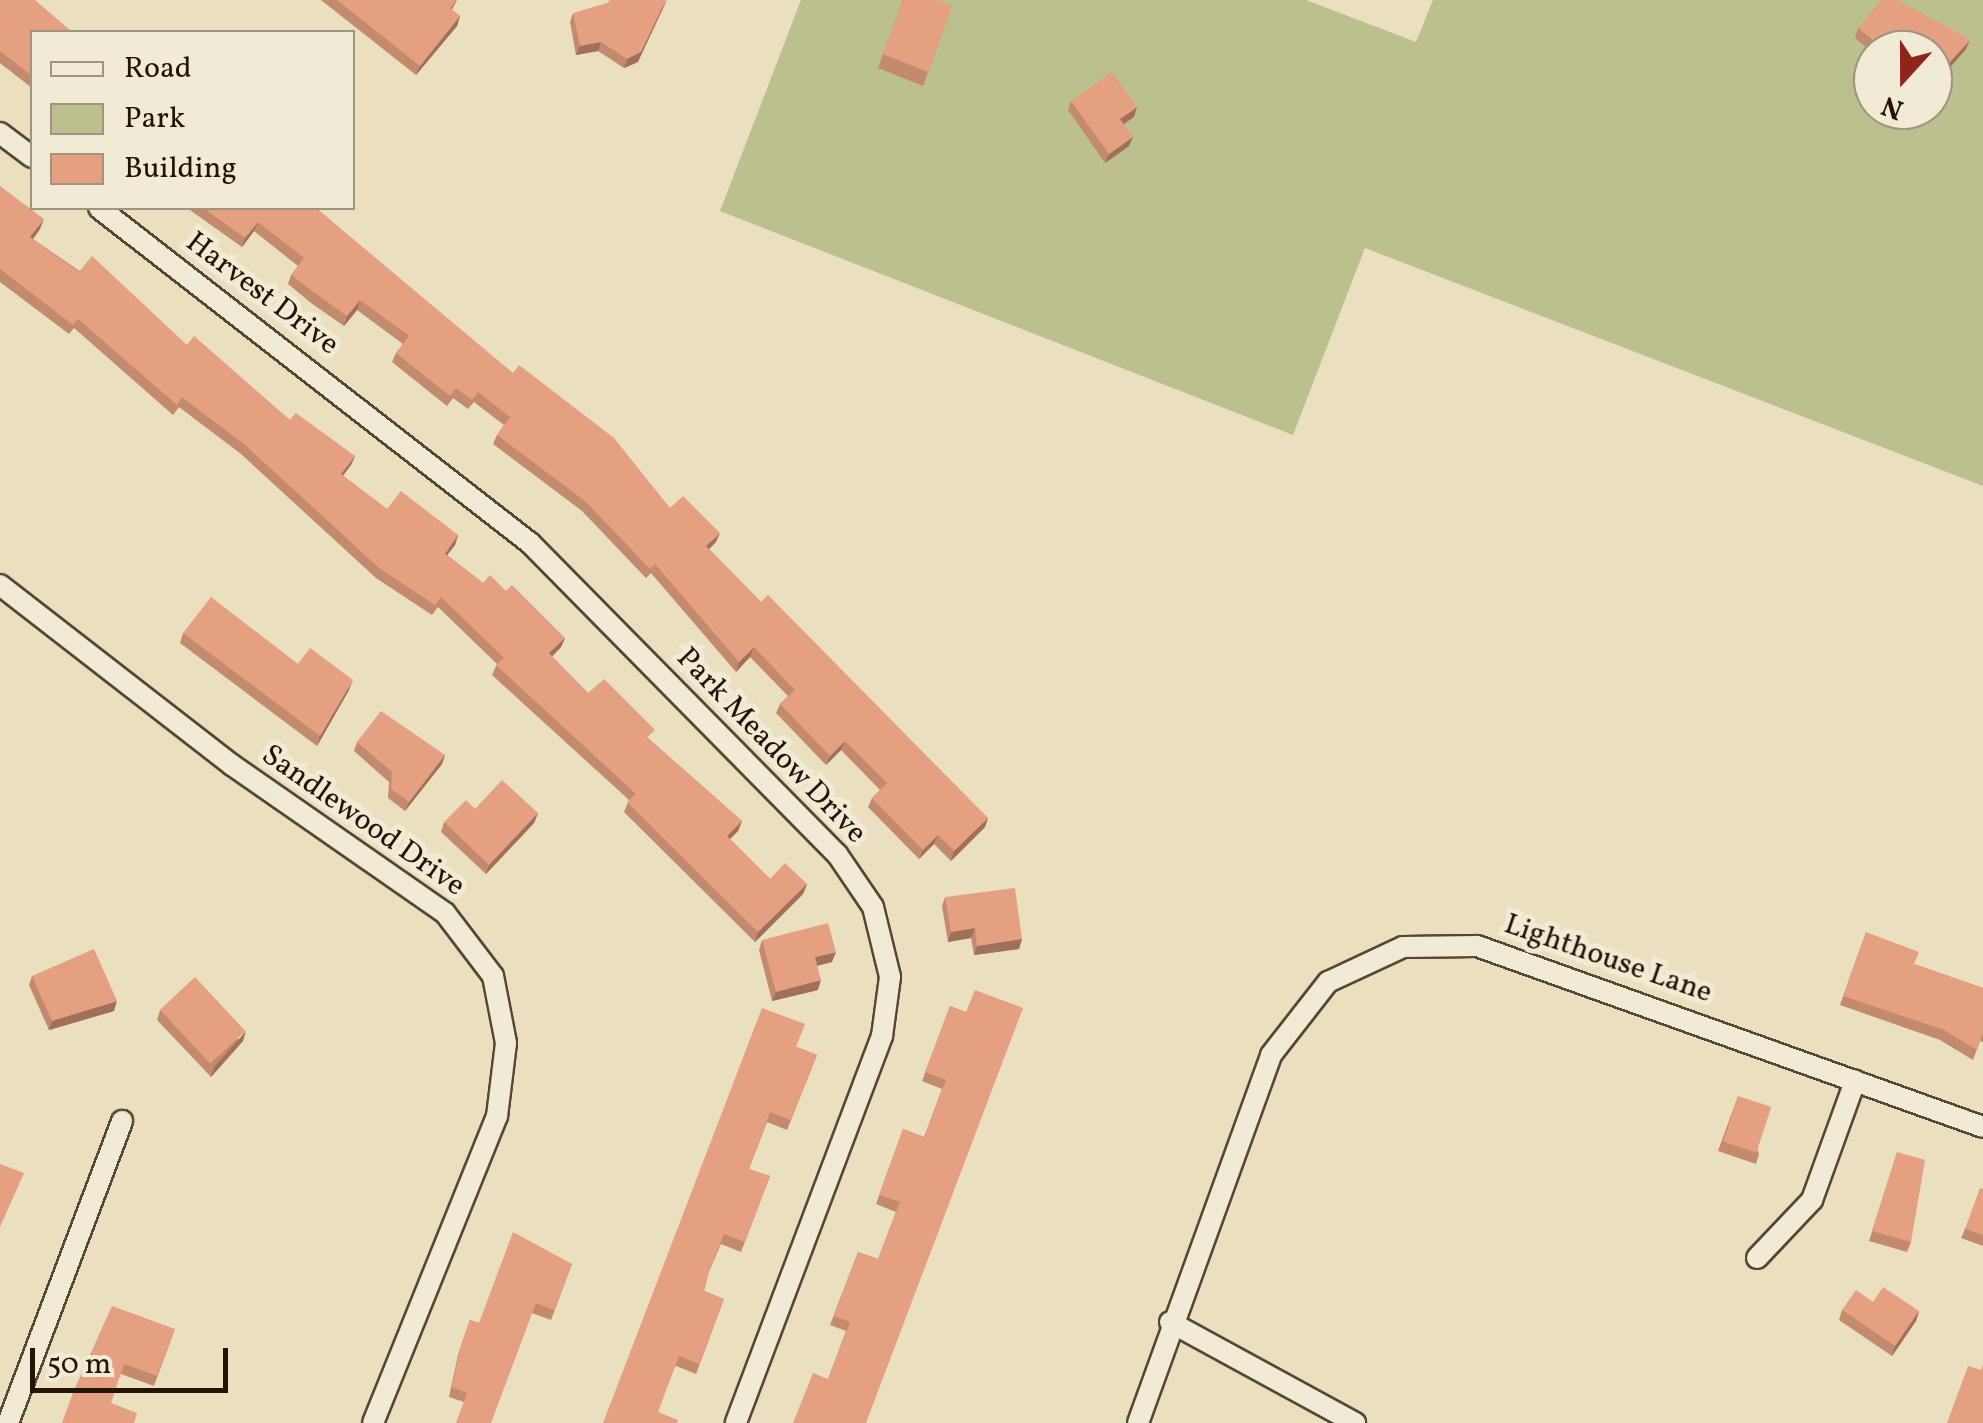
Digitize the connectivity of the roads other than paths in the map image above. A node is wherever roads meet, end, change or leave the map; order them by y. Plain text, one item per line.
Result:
1 (0, 132) edge
2 (30, 155) edge
3 (101, 210) edge
4 (342, 392) joint
5 (0, 584) edge
6 (1855, 1081) junction
7 (122, 1122) dead end
8 (1983, 1127) edge
9 (1757, 1258) dead end
10 (1170, 1322) junction
11 (8, 1423) edge
12 (373, 1423) edge
13 (736, 1423) edge
14 (1138, 1423) edge
15 (1356, 1423) edge

1 - 2 street
3 - 4 street, Harvest Drive
4 - 13 street, Park Meadow Drive
5 - 12 street, Sandlewood Drive
6 - 8 street, Lighthouse Lane
6 - 9 street
6 - 10 street, Lighthouse Lane
7 - 11 street
10 - 14 street, Lighthouse Lane
10 - 15 street

